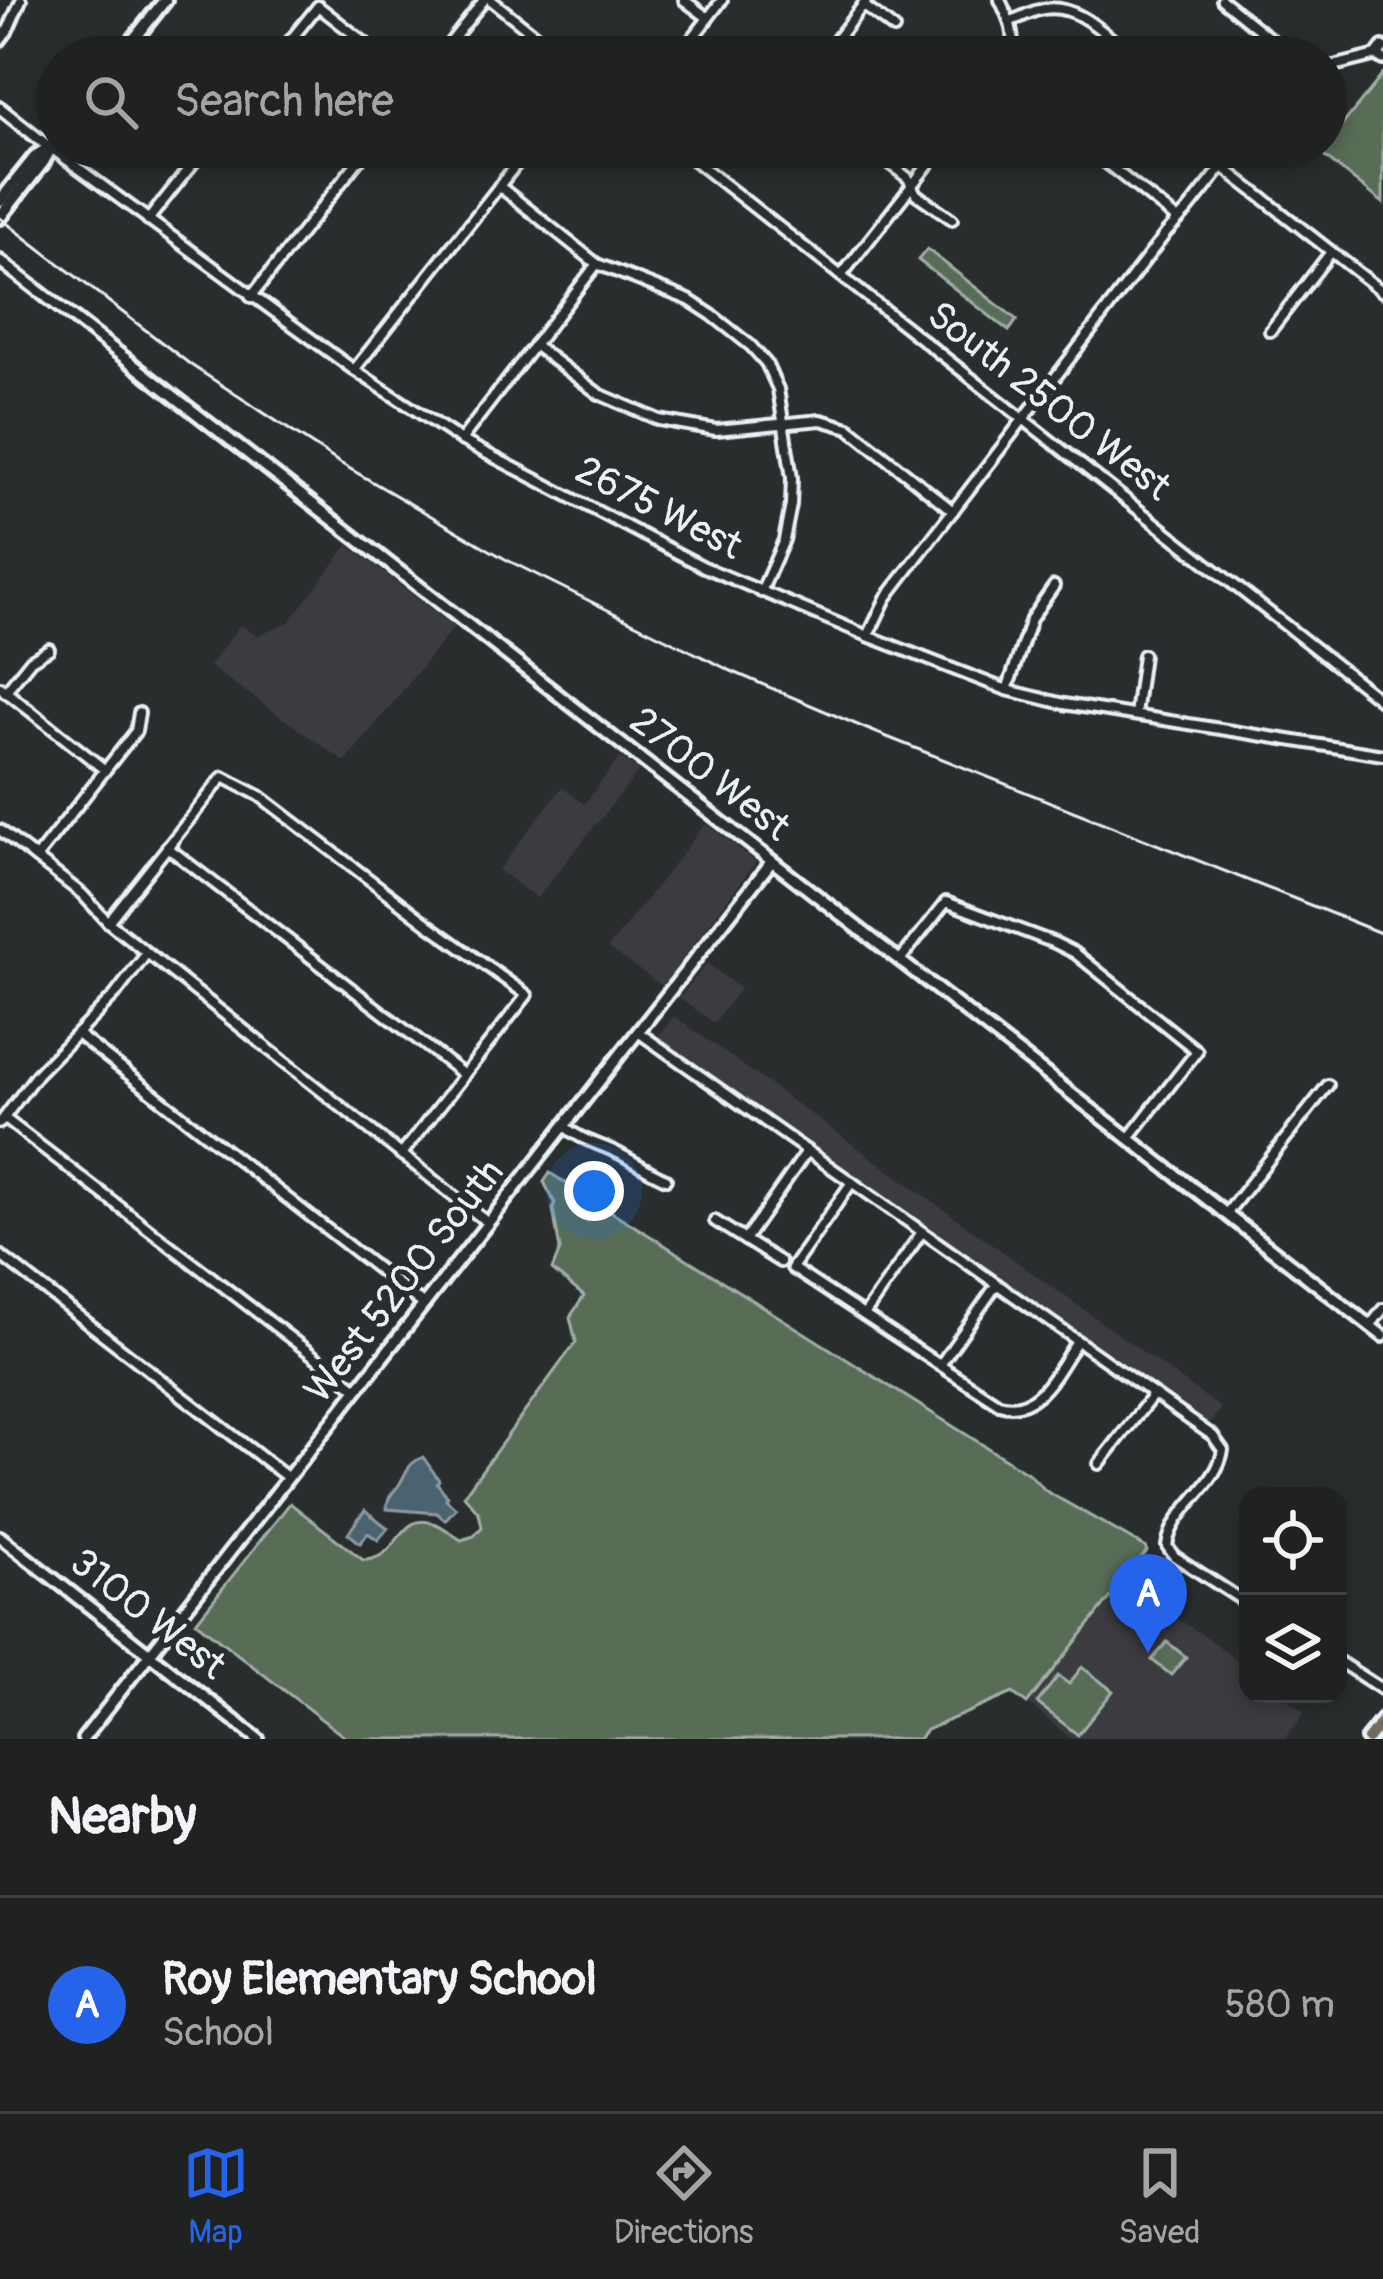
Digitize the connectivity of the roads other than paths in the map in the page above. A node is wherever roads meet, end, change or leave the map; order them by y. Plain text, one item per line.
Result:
1 (21, 0) edge
2 (165, 0) edge
3 (487, 0) edge
4 (685, 0) edge
5 (722, 0) edge
6 (1000, 0) edge
7 (1222, 0) edge
8 (865, 3) edge
9 (708, 18) junction
10 (1011, 21) junction
11 (894, 29) dead end
12 (137, 36) edge
13 (294, 36) edge
14 (356, 36) edge
15 (457, 36) edge
16 (535, 36) edge
17 (694, 36) edge
18 (839, 36) edge
19 (1013, 36) edge
20 (1106, 36) edge
21 (1267, 36) edge
22 (0, 40) edge
23 (1381, 54) edge
24 (1347, 63) edge
25 (0, 108) edge
26 (36, 131) edge
27 (36, 156) edge
28 (38, 168) edge
29 (85, 168) edge
30 (189, 168) edge
31 (352, 168) edge
32 (513, 168) edge
33 (704, 168) edge
34 (895, 168) edge
35 (925, 168) edge
36 (1112, 168) edge
37 (1222, 168) edge
38 (1224, 168) edge
39 (912, 185) junction
40 (499, 186) junction
41 (0, 201) edge
42 (0, 217) edge
43 (148, 220) junction
44 (952, 220) dead end
45 (1178, 220) junction
46 (1331, 252) junction
47 (0, 261) edge
48 (597, 265) junction
49 (841, 276) junction
50 (1383, 292) edge
51 (251, 297) junction
52 (1270, 331) dead end
53 (534, 345) junction
54 (355, 370) junction
55 (1023, 419) junction
56 (785, 421) junction
57 (461, 440) junction
58 (954, 511) junction
59 (1054, 586) dead end
60 (761, 592) junction
61 (868, 636) junction
62 (49, 650) dead end
63 (1143, 655) dead end
64 (3, 690) edge
65 (1007, 690) junction
66 (1383, 702) edge
67 (139, 713) dead end
68 (1135, 715) junction
69 (1383, 755) edge
70 (105, 770) junction
71 (0, 830) edge
72 (167, 848) junction
73 (36, 858) junction
74 (772, 861) junction
75 (108, 922) junction
76 (147, 953) junction
77 (900, 960) junction
78 (638, 1032) junction
79 (77, 1034) junction
80 (464, 1075) junction
81 (1328, 1085) dead end
82 (2, 1120) edge
83 (564, 1126) junction
84 (1129, 1138) junction
85 (807, 1151) junction
86 (401, 1155) junction
87 (665, 1179) dead end
88 (852, 1182) junction
89 (1226, 1214) junction
90 (715, 1221) dead end
91 (488, 1222) junction
92 (922, 1232) junction
93 (746, 1240) junction
94 (0, 1255) edge
95 (780, 1262) dead end
96 (997, 1284) junction
97 (424, 1305) junction
98 (1383, 1309) edge
99 (864, 1315) junction
100 (1370, 1326) junction
101 (1383, 1336) edge
102 (1077, 1341) junction
103 (940, 1365) junction
104 (357, 1389) junction
105 (1154, 1395) junction
106 (1099, 1464) dead end
107 (288, 1478) junction
108 (0, 1537) edge
109 (1239, 1598) edge
110 (150, 1654) junction
111 (1347, 1667) edge
112 (1383, 1690) edge
113 (1383, 1720) edge
114 (83, 1739) edge
115 (259, 1739) edge
116 (1368, 1739) edge

1 - 22 street
2 - 12 main road
3 - 15 street
3 - 16 street
4 - 9 street
5 - 9 street
6 - 10 street
7 - 21 street
8 - 11 street
8 - 18 street
9 - 17 street
10 - 19 street
10 - 20 street
13 - 14 street
23 - 24 street
25 - 26 street, 2675 West
27 - 41 main road
28 - 42 main road
29 - 43 street, 2675 West
30 - 43 street
31 - 51 street
32 - 40 street
33 - 49 street, South 2500 West
34 - 39 street
35 - 39 street
36 - 45 street
37 - 45 street
38 - 46 street
39 - 44 street
39 - 49 street
40 - 48 street
40 - 54 street
43 - 51 street, 2675 West
45 - 55 street
46 - 50 street
46 - 52 street
47 - 74 street, 2700 West
48 - 53 street
48 - 56 street
49 - 55 street, South 2500 West
51 - 54 street, 2675 West
53 - 56 street
53 - 57 street
54 - 57 street, 2675 West
55 - 58 street
55 - 66 street, South 2500 West
56 - 58 street
56 - 60 street
57 - 60 street, 2675 West
58 - 61 street
59 - 65 street
60 - 61 street, 2675 West
61 - 65 street, 2675 West
62 - 64 street
63 - 68 street
64 - 70 street
65 - 68 street, 2675 West
67 - 70 street
68 - 69 street, 2675 West
70 - 73 street
71 - 73 street
72 - 75 street
72 - 80 street
72 - 80 street
73 - 75 street
74 - 77 street, 2700 West
74 - 78 street, West 5200 South
75 - 76 street
76 - 79 street
76 - 86 street
77 - 84 street, 2700 West
77 - 84 street
78 - 83 street, West 5200 South
78 - 85 street
79 - 82 street
79 - 97 street
80 - 86 street
81 - 89 street
82 - 104 street
83 - 87 street
83 - 91 street, West 5200 South
84 - 89 street, 2700 West
85 - 88 street
85 - 93 street
86 - 91 street
88 - 92 street
88 - 99 street
89 - 100 street, 2700 West
90 - 93 street
91 - 97 street, West 5200 South
92 - 96 street
92 - 99 street
93 - 95 street
94 - 107 street
96 - 102 street
96 - 103 street
97 - 104 street, West 5200 South
98 - 100 street
99 - 103 street
100 - 101 street, 2700 West
102 - 103 street
102 - 105 street
104 - 107 street, West 5200 South
105 - 106 street
105 - 109 street
107 - 110 street, West 5200 South
108 - 110 street, 3100 West
110 - 114 street, West 5200 South
110 - 115 street, 3100 West
111 - 112 street
113 - 116 main road

